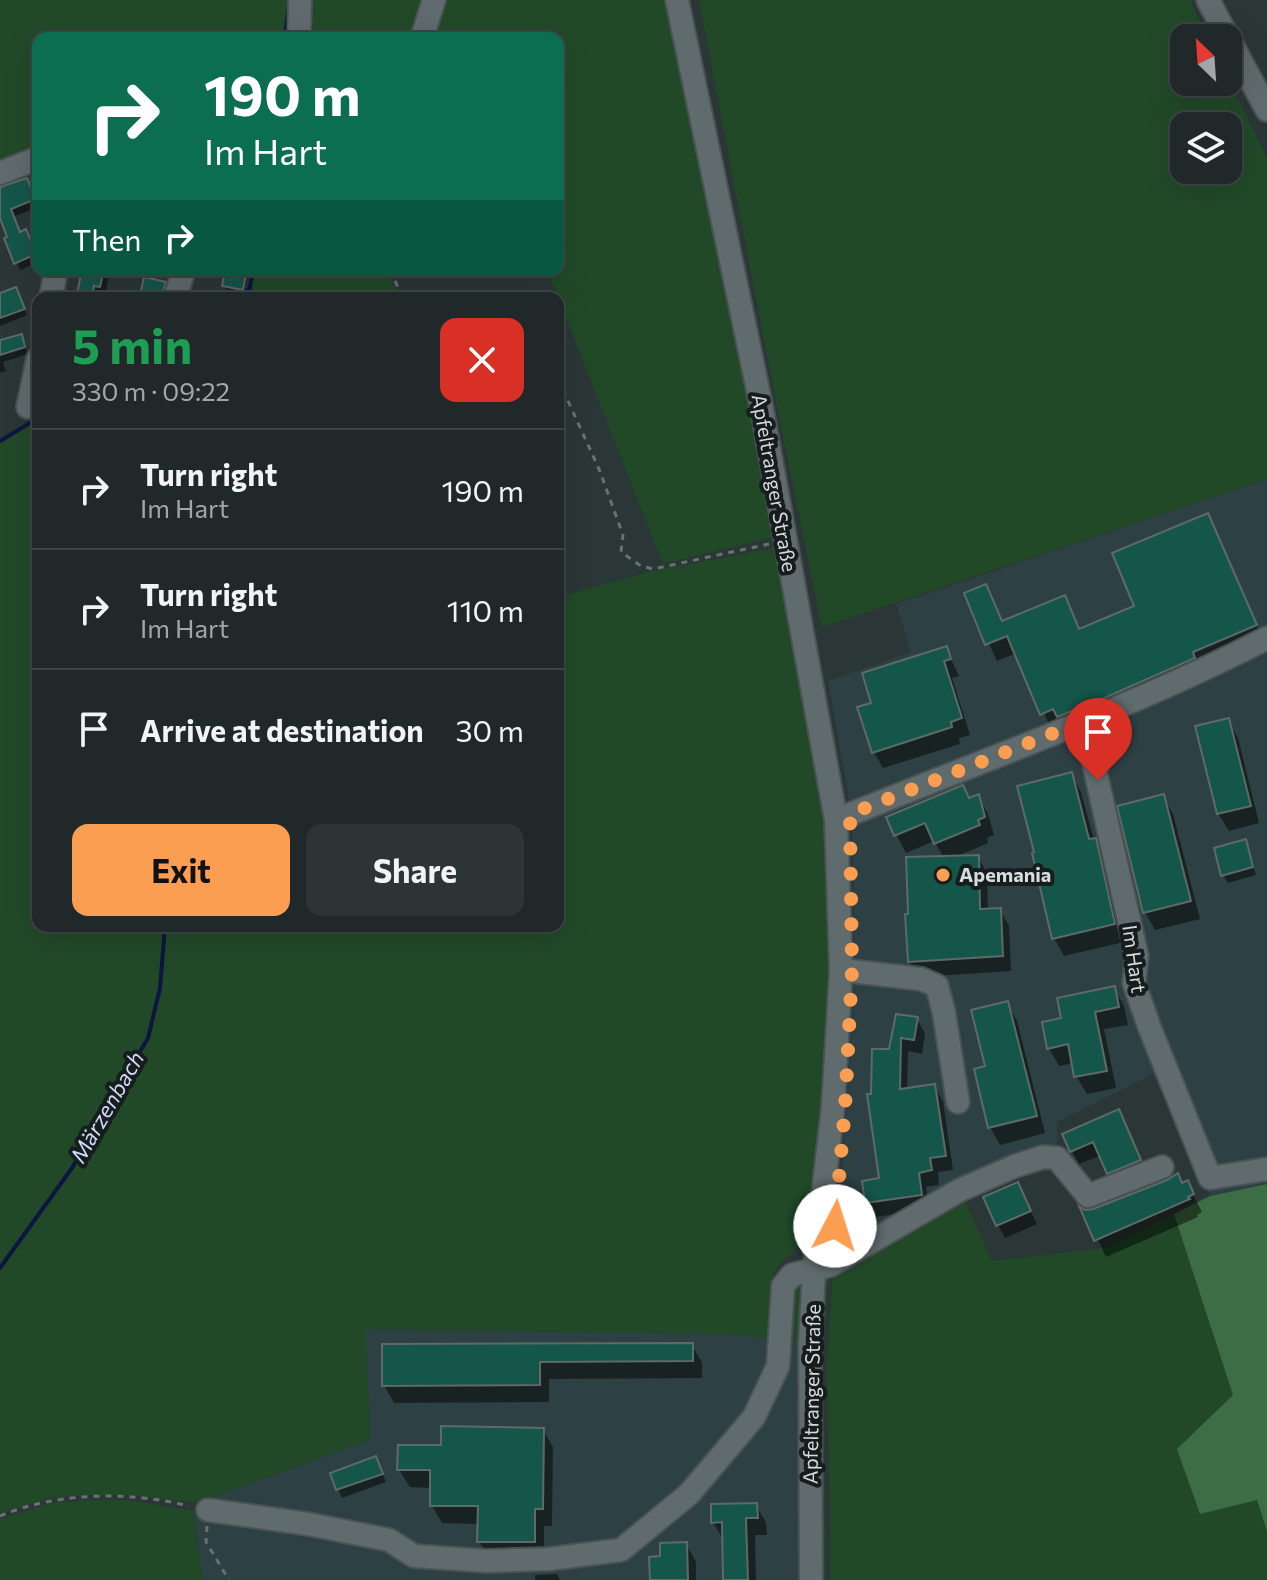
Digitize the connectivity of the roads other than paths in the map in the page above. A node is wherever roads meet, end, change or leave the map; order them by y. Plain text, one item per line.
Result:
1 (300, 0) edge
2 (434, 0) edge
3 (677, 0) edge
4 (1208, 0) edge
5 (299, 32) edge
6 (424, 32) edge
7 (1267, 110) edge
8 (32, 160) edge
9 (0, 173) edge
10 (32, 388) edge
11 (28, 407) dead end
12 (1267, 638) edge
13 (1084, 721) junction
14 (836, 820) junction
15 (841, 970) junction
16 (958, 1102) dead end
17 (1162, 1167) dead end
18 (1267, 1169) edge
19 (814, 1271) junction
20 (208, 1510) road end
21 (811, 1580) edge

1 - 5 street
2 - 6 street
3 - 14 street, Apfeltranger Straße
4 - 7 street
8 - 9 street
10 - 11 street
12 - 13 street
13 - 14 street
13 - 18 street, Im Hart
14 - 15 street, Apfeltranger Straße
15 - 16 street
15 - 19 street, Apfeltranger Straße
17 - 19 street
19 - 20 street
19 - 21 street, Apfeltranger Straße

